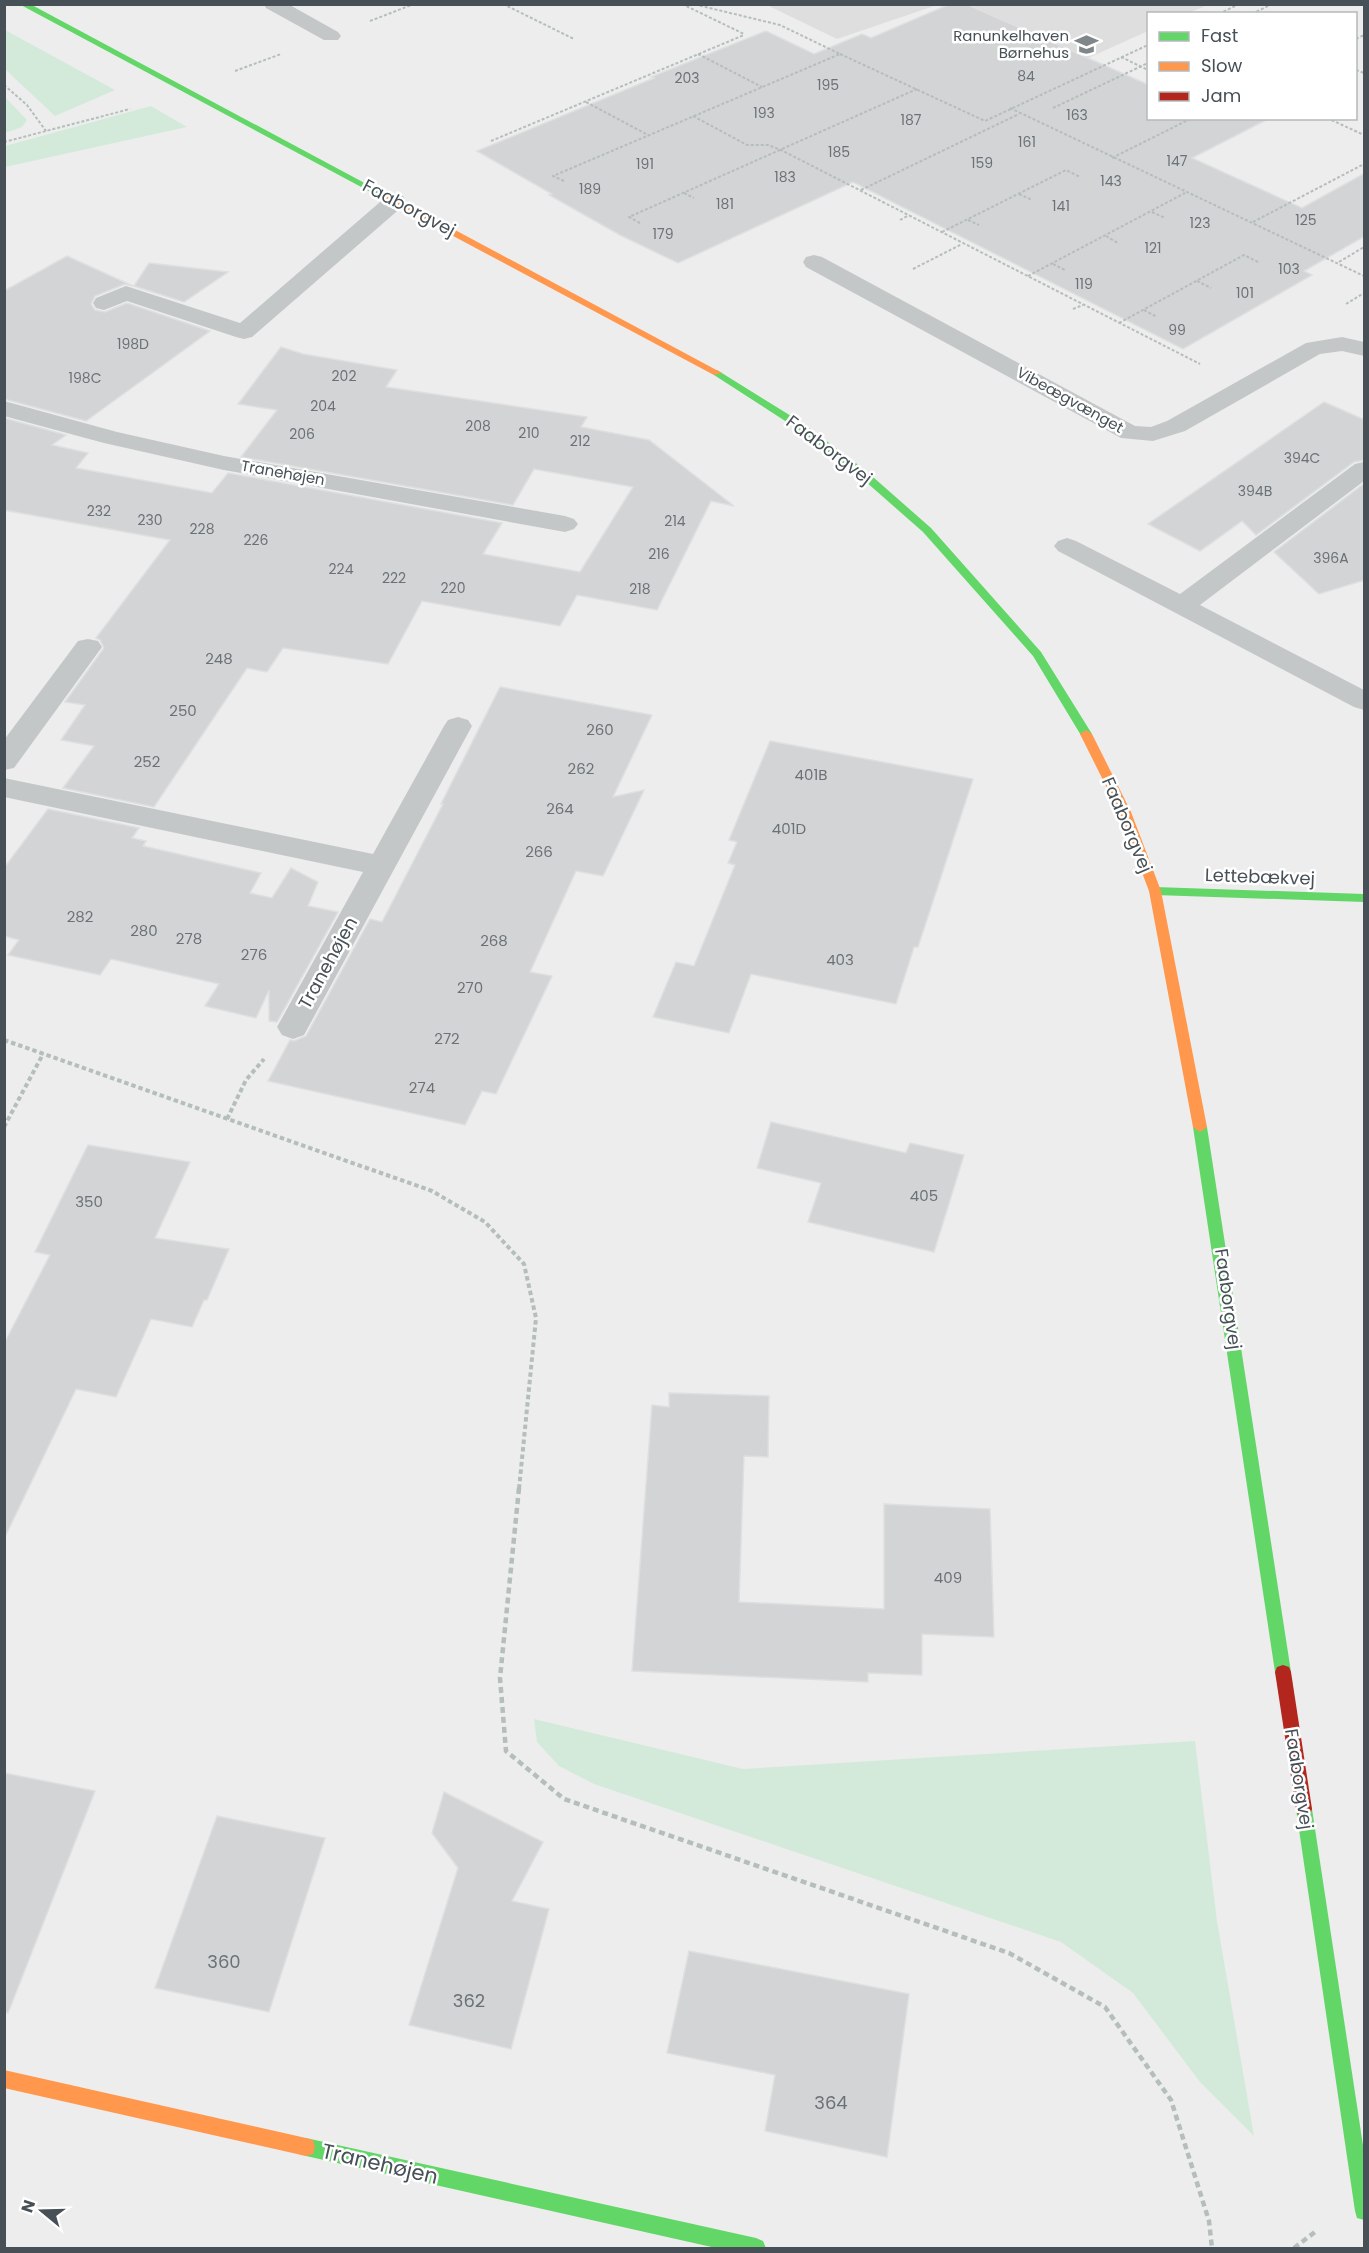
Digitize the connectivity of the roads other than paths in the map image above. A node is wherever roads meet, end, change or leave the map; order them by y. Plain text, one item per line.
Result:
1 (23, 4) edge
2 (273, 4) edge
3 (331, 36) dead end
4 (395, 201) junction
5 (814, 262) dead end
6 (104, 303) dead end
7 (1365, 349) edge
8 (4, 408) edge
9 (1365, 469) edge
10 (565, 524) dead end
11 (1067, 546) dead end
12 (1182, 606) junction
13 (88, 647) dead end
14 (1365, 701) edge
15 (458, 726) dead end
16 (4, 761) edge
17 (4, 787) edge
18 (381, 866) junction
19 (1155, 891) junction
20 (1365, 898) edge
21 (293, 1027) road end
22 (4, 2079) edge
23 (1365, 2211) edge
24 (756, 2248) edge

1 - 4 street, Faaborgvej
2 - 3 street
4 - 6 street
4 - 19 street, Faaborgvej
5 - 7 street, Vibeægvænget
8 - 10 street, Tranehøjen
9 - 12 street
11 - 12 street
12 - 14 street
13 - 16 street
15 - 18 street, Tranehøjen
17 - 18 street
18 - 21 street, Tranehøjen
19 - 20 street, Lettebækvej
19 - 23 street, Faaborgvej
22 - 24 street, Tranehøjen

